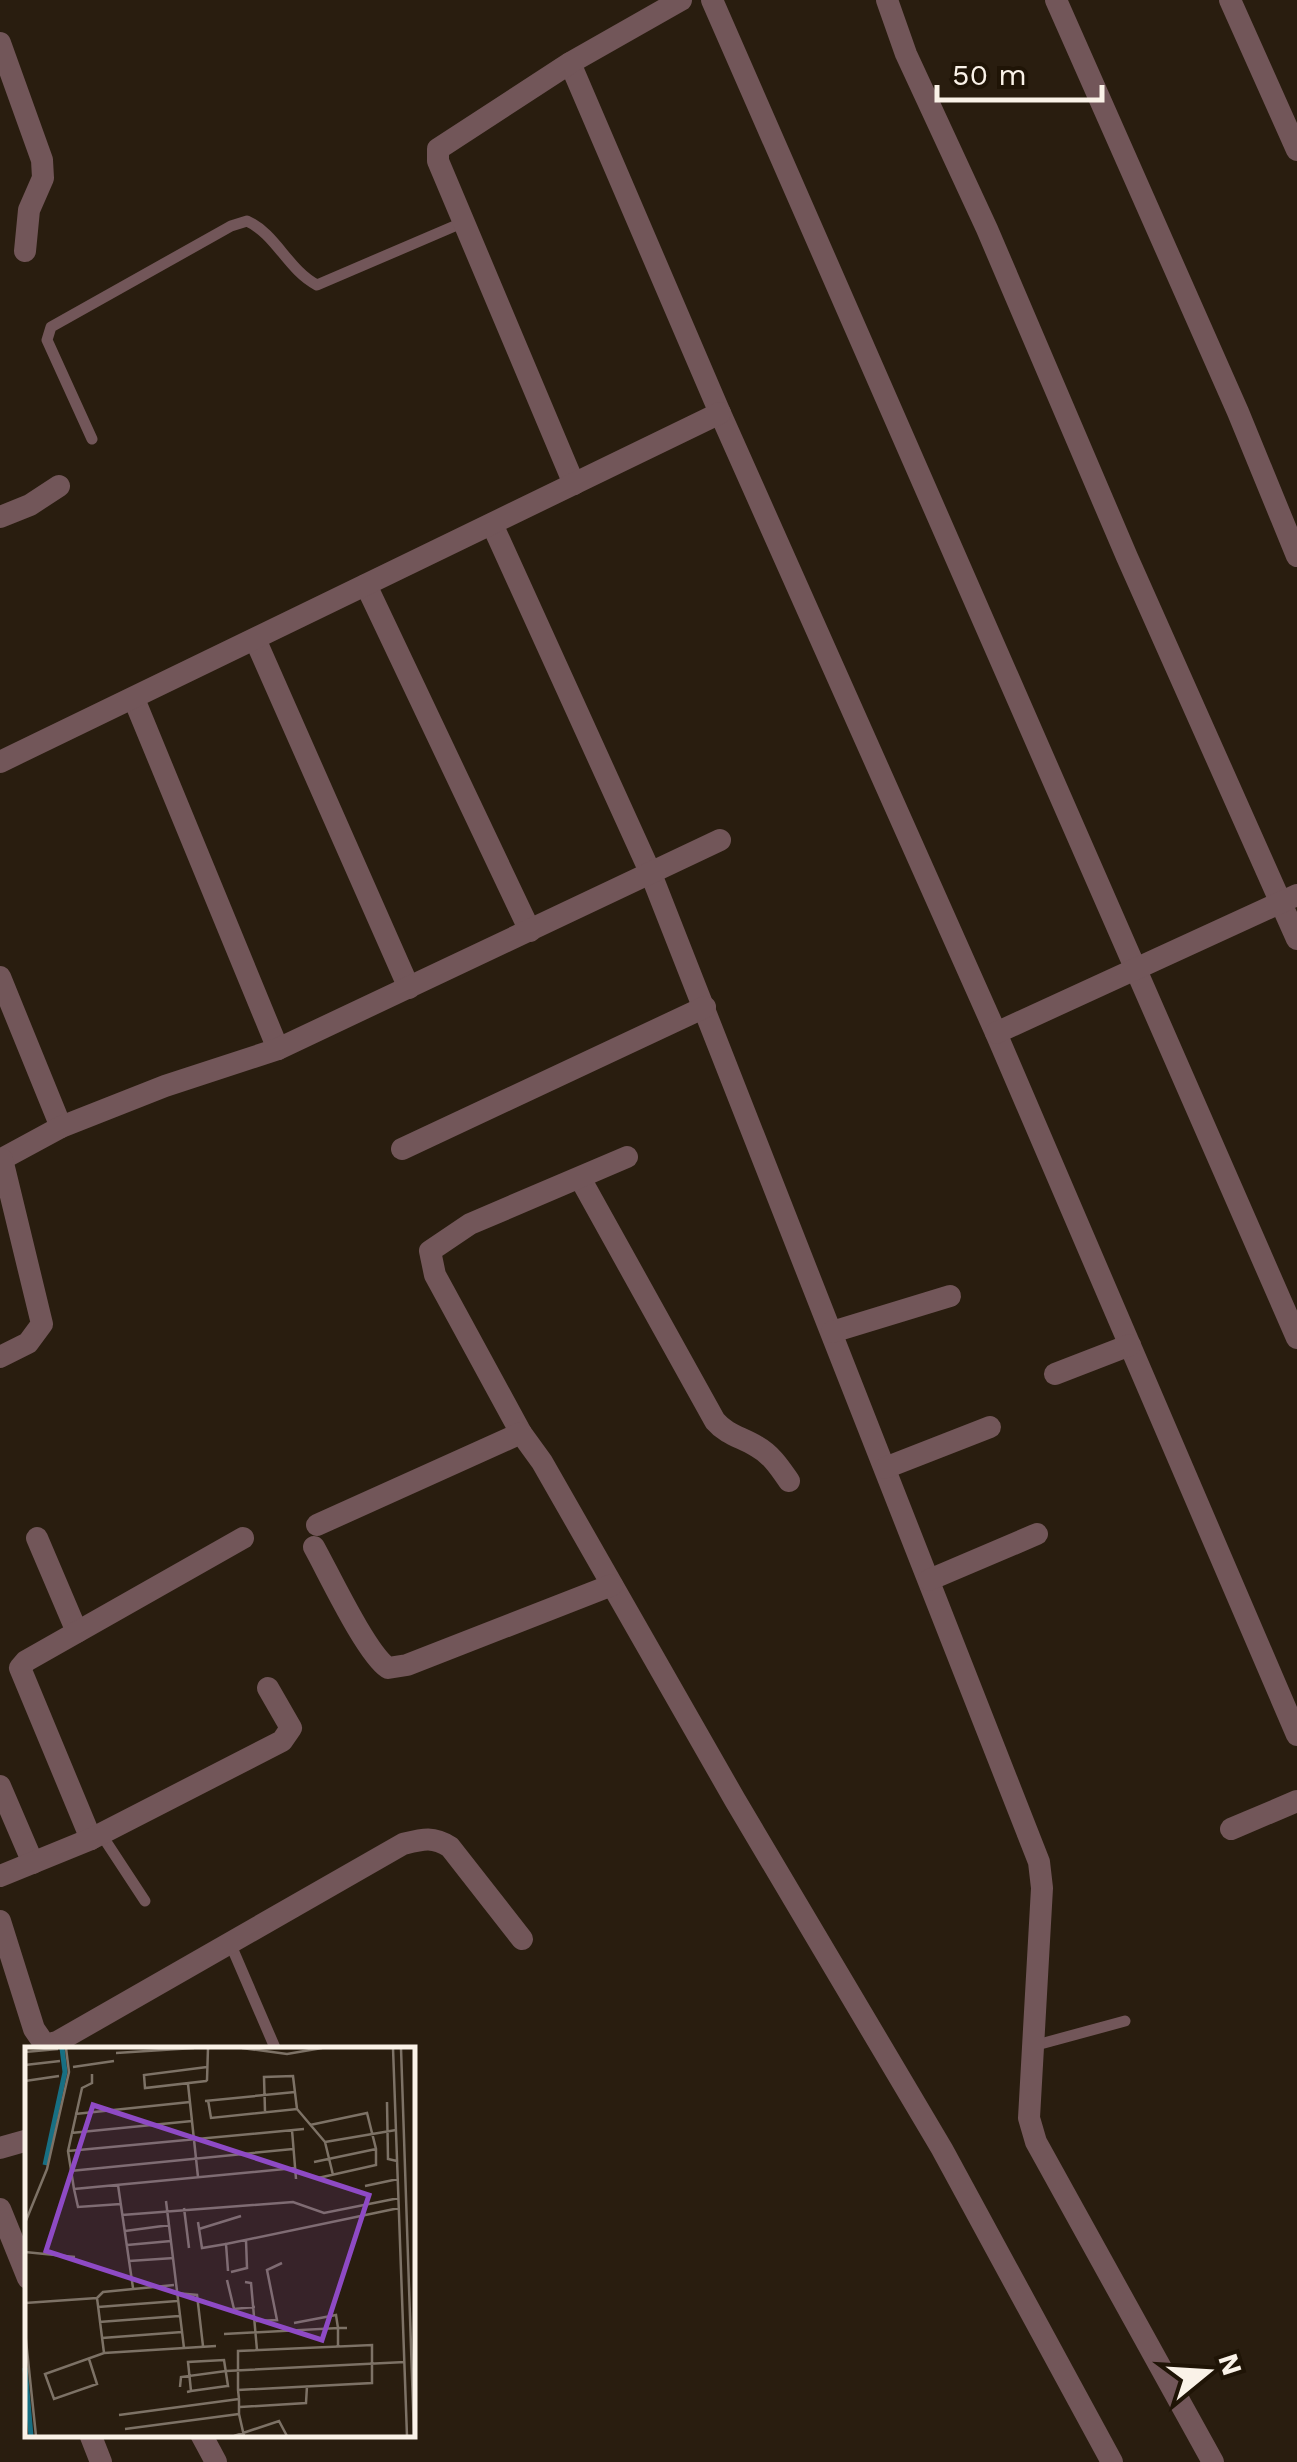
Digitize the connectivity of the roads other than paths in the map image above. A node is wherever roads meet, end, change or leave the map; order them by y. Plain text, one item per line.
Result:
1 (681, 0) edge
2 (712, 0) edge
3 (887, 0) edge
4 (1056, 0) edge
5 (1230, 0) edge
6 (0, 43) edge
7 (570, 63) junction
8 (1297, 150) edge
9 (464, 222) junction
10 (25, 251) dead end
11 (720, 413) junction
12 (92, 438) dead end
13 (574, 484) junction
14 (58, 486) dead end
15 (0, 517) edge
16 (492, 524) junction
17 (1297, 556) edge
18 (366, 585) junction
19 (255, 638) junction
20 (134, 699) junction
21 (0, 762) edge
22 (720, 840) dead end
23 (651, 874) junction
24 (1289, 899) edge
25 (530, 931) junction
26 (1297, 940) edge
27 (1136, 969) junction
28 (0, 977) edge
29 (409, 988) junction
30 (704, 1008) junction
31 (996, 1033) junction
32 (278, 1049) junction
33 (61, 1128) junction
34 (402, 1149) dead end
35 (628, 1157) dead end
36 (1, 1159) edge
37 (580, 1178) junction
38 (950, 1296) dead end
39 (832, 1332) junction
40 (1297, 1338) edge
41 (1130, 1346) junction
42 (0, 1356) edge
43 (1055, 1374) dead end
44 (990, 1427) dead end
45 (521, 1433) junction
46 (885, 1468) junction
47 (789, 1481) dead end
48 (1037, 1534) dead end
49 (37, 1538) dead end
50 (243, 1538) dead end
51 (929, 1580) junction
52 (612, 1585) junction
53 (77, 1632) junction
54 (268, 1688) dead end
55 (1297, 1735) edge
56 (0, 1786) edge
57 (1297, 1801) edge
58 (1231, 1828) dead end
59 (96, 1837) junction
60 (33, 1863) junction
61 (0, 1876) edge
62 (144, 1901) dead end
63 (0, 1921) edge
64 (522, 1940) dead end
65 (230, 1942) junction
66 (1125, 2020) dead end
67 (1033, 2046) junction
68 (275, 2047) edge
69 (25, 2141) edge
70 (0, 2148) edge
71 (0, 2209) edge
72 (25, 2271) edge
73 (91, 2437) edge
74 (203, 2437) edge
75 (100, 2462) edge
76 (216, 2462) edge
77 (1112, 2462) edge
78 (1213, 2462) edge

1 - 7 street
2 - 27 street
3 - 24 street
4 - 17 street
5 - 8 street
6 - 10 street
7 - 9 street
7 - 11 street
9 - 12 lane
9 - 13 street
11 - 13 street
11 - 31 street
13 - 16 street
14 - 15 street
16 - 18 street
16 - 23 street
18 - 19 street
18 - 25 street
19 - 20 street
19 - 29 street
20 - 21 street
20 - 32 street
22 - 23 street
23 - 25 street
23 - 30 street
24 - 26 street
24 - 27 street
25 - 29 street
27 - 31 street
27 - 40 street
28 - 33 street
29 - 32 street
30 - 34 street
30 - 39 street
31 - 41 street
32 - 33 street
33 - 36 street
35 - 37 street
36 - 42 street
37 - 45 street
37 - 47 street
38 - 39 street
39 - 46 street
41 - 43 street
41 - 55 street
44 - 46 street
45 - 52 street
45 - 52 street
46 - 51 street
48 - 51 street
49 - 53 street
50 - 53 street
51 - 67 street
52 - 77 street
53 - 59 street
54 - 59 street
56 - 60 street
57 - 58 street
59 - 60 street
59 - 62 lane
60 - 61 street
63 - 65 street
64 - 65 street
65 - 68 lane
66 - 67 lane
67 - 78 street
69 - 70 street
71 - 72 street
73 - 75 street
74 - 76 street

